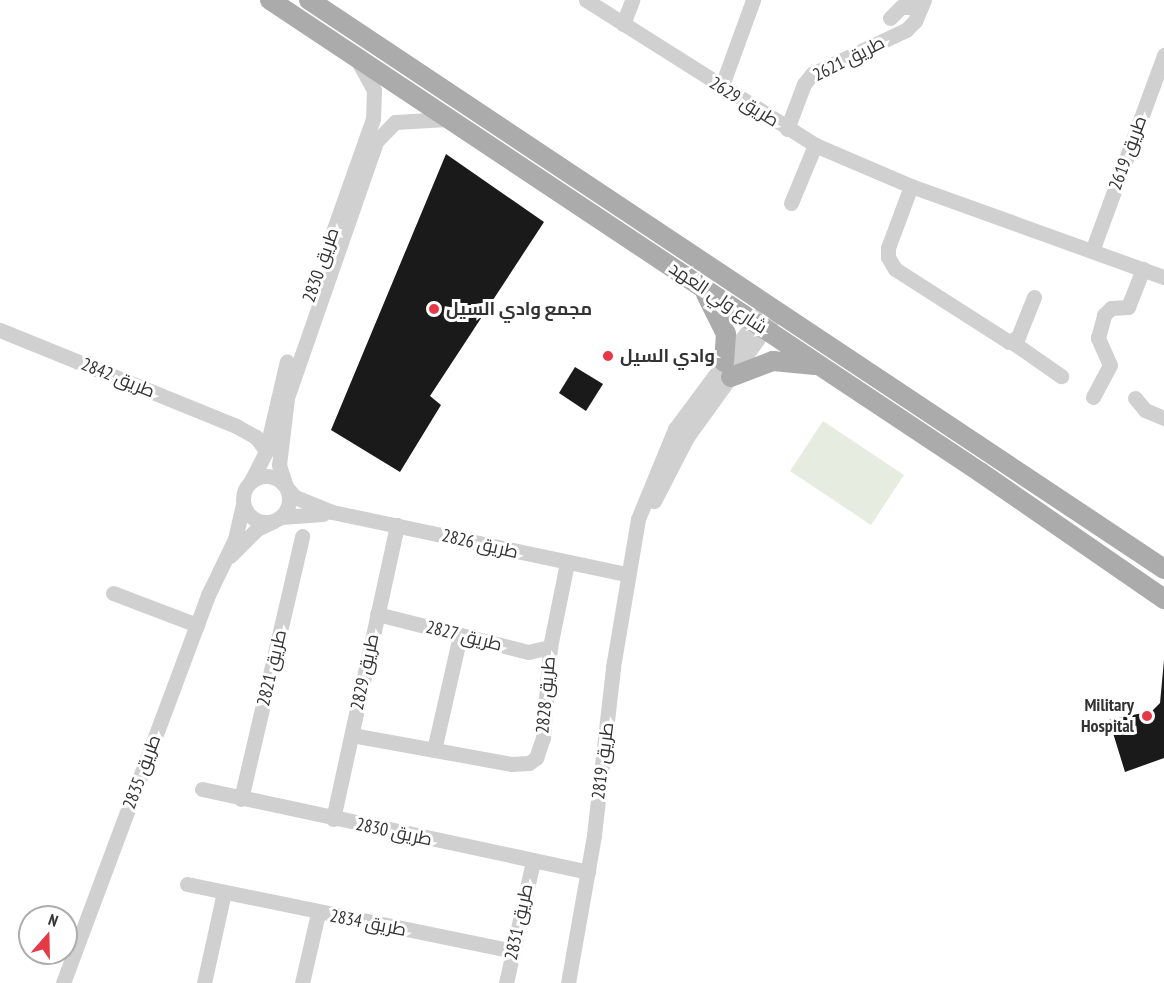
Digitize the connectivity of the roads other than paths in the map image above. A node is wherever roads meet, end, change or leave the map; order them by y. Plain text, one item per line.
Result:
1 (270, 0) edge
2 (309, 0) edge
3 (586, 0) edge
4 (632, 0) edge
5 (753, 0) edge
6 (923, 4) edge
7 (890, 18) dead end
8 (623, 24) junction
9 (350, 53) junction
10 (1164, 55) edge
11 (721, 88) junction
12 (447, 119) junction
13 (787, 129) junction
14 (815, 145) junction
15 (911, 186) junction
16 (791, 202) dead end
17 (1092, 251) junction
18 (1143, 269) junction
19 (1164, 277) edge
20 (705, 291) junction
21 (1034, 297) dead end
22 (767, 317) junction
23 (0, 330) edge
24 (1012, 342) junction
25 (815, 365) junction
26 (727, 370) junction
27 (1061, 376) dead end
28 (1093, 397) dead end
29 (1135, 398) dead end
30 (1164, 417) edge
31 (236, 426) junction
32 (275, 428) junction
33 (266, 451) junction
34 (251, 481) junction
35 (286, 487) junction
36 (243, 505) junction
37 (332, 512) junction
38 (278, 519) junction
39 (397, 525) junction
40 (302, 536) dead end
41 (223, 562) junction
42 (567, 563) junction
43 (1164, 569) edge
44 (627, 574) junction
45 (113, 593) dead end
46 (1164, 599) edge
47 (377, 614) junction
48 (197, 626) junction
49 (460, 636) junction
50 (550, 646) junction
51 (352, 735) junction
52 (434, 750) junction
53 (202, 789) dead end
54 (241, 800) junction
55 (333, 819) junction
56 (533, 861) junction
57 (588, 872) junction
58 (187, 884) dead end
59 (224, 892) junction
60 (318, 913) junction
61 (513, 951) junction
62 (63, 983) edge
63 (204, 983) edge
64 (302, 983) edge
65 (506, 983) edge
66 (568, 983) edge

1 - 9 main road, شارع ولي العهد
2 - 22 main road, شارع ولي العهد
3 - 8 street, طريق 2629
4 - 8 street
5 - 11 street
6 - 7 street
6 - 13 street, طريق 2621
8 - 11 street, طريق 2629
9 - 12 main road, شارع ولي العهد
9 - 32 street, طريق 2830
10 - 17 street, طريق 2619
11 - 13 street, طريق 2629
12 - 20 main road, شارع ولي العهد
12 - 32 street, طريق 2830
13 - 14 street, طريق 2629
14 - 15 street, طريق 2629
14 - 16 street
15 - 17 street, طريق 2629
15 - 24 street
17 - 18 street, طريق 2629
18 - 19 street, طريق 2629
18 - 28 street
20 - 22 main road, شارع ولي العهد
20 - 26 main road
21 - 24 street
22 - 25 main road, شارع ولي العهد
22 - 26 street, طريق 2819
22 - 43 main road, شارع ولي العهد
23 - 31 street, طريق 2842
24 - 27 street
25 - 26 main road
25 - 46 main road, شارع ولي العهد
26 - 44 street, طريق 2819
29 - 30 street
31 - 32 street, طريق 2842
31 - 33 street, طريق 2842
32 - 33 street, طريق 2830
32 - 35 street, طريق 2830
33 - 34 street, طريق 2830
34 - 35 street
34 - 36 street
35 - 37 street, طريق 2826
35 - 38 street
36 - 38 street
36 - 41 street, طريق 2835
37 - 38 street, طريق 2826
37 - 39 street, طريق 2826
38 - 41 street, طريق 2835
39 - 42 street, طريق 2826
39 - 47 street, طريق 2829
40 - 54 street, طريق 2821
41 - 48 street, طريق 2835
42 - 44 street, طريق 2826
42 - 50 street, طريق 2828
44 - 57 street, طريق 2819
45 - 48 street
47 - 49 street, طريق 2827
47 - 51 street, طريق 2829
48 - 62 street, طريق 2835
49 - 50 street, طريق 2827
49 - 52 street
50 - 52 street, طريق 2828
51 - 52 street, طريق 2828
51 - 55 street, طريق 2829
53 - 54 street, طريق 2830
54 - 55 street, طريق 2830
55 - 56 street, طريق 2830
56 - 57 street, طريق 2830
56 - 61 street, طريق 2831
57 - 66 street, طريق 2819
58 - 59 street, طريق 2834
59 - 60 street, طريق 2834
59 - 63 street
60 - 61 street, طريق 2834
60 - 64 street
61 - 65 street, طريق 2831

